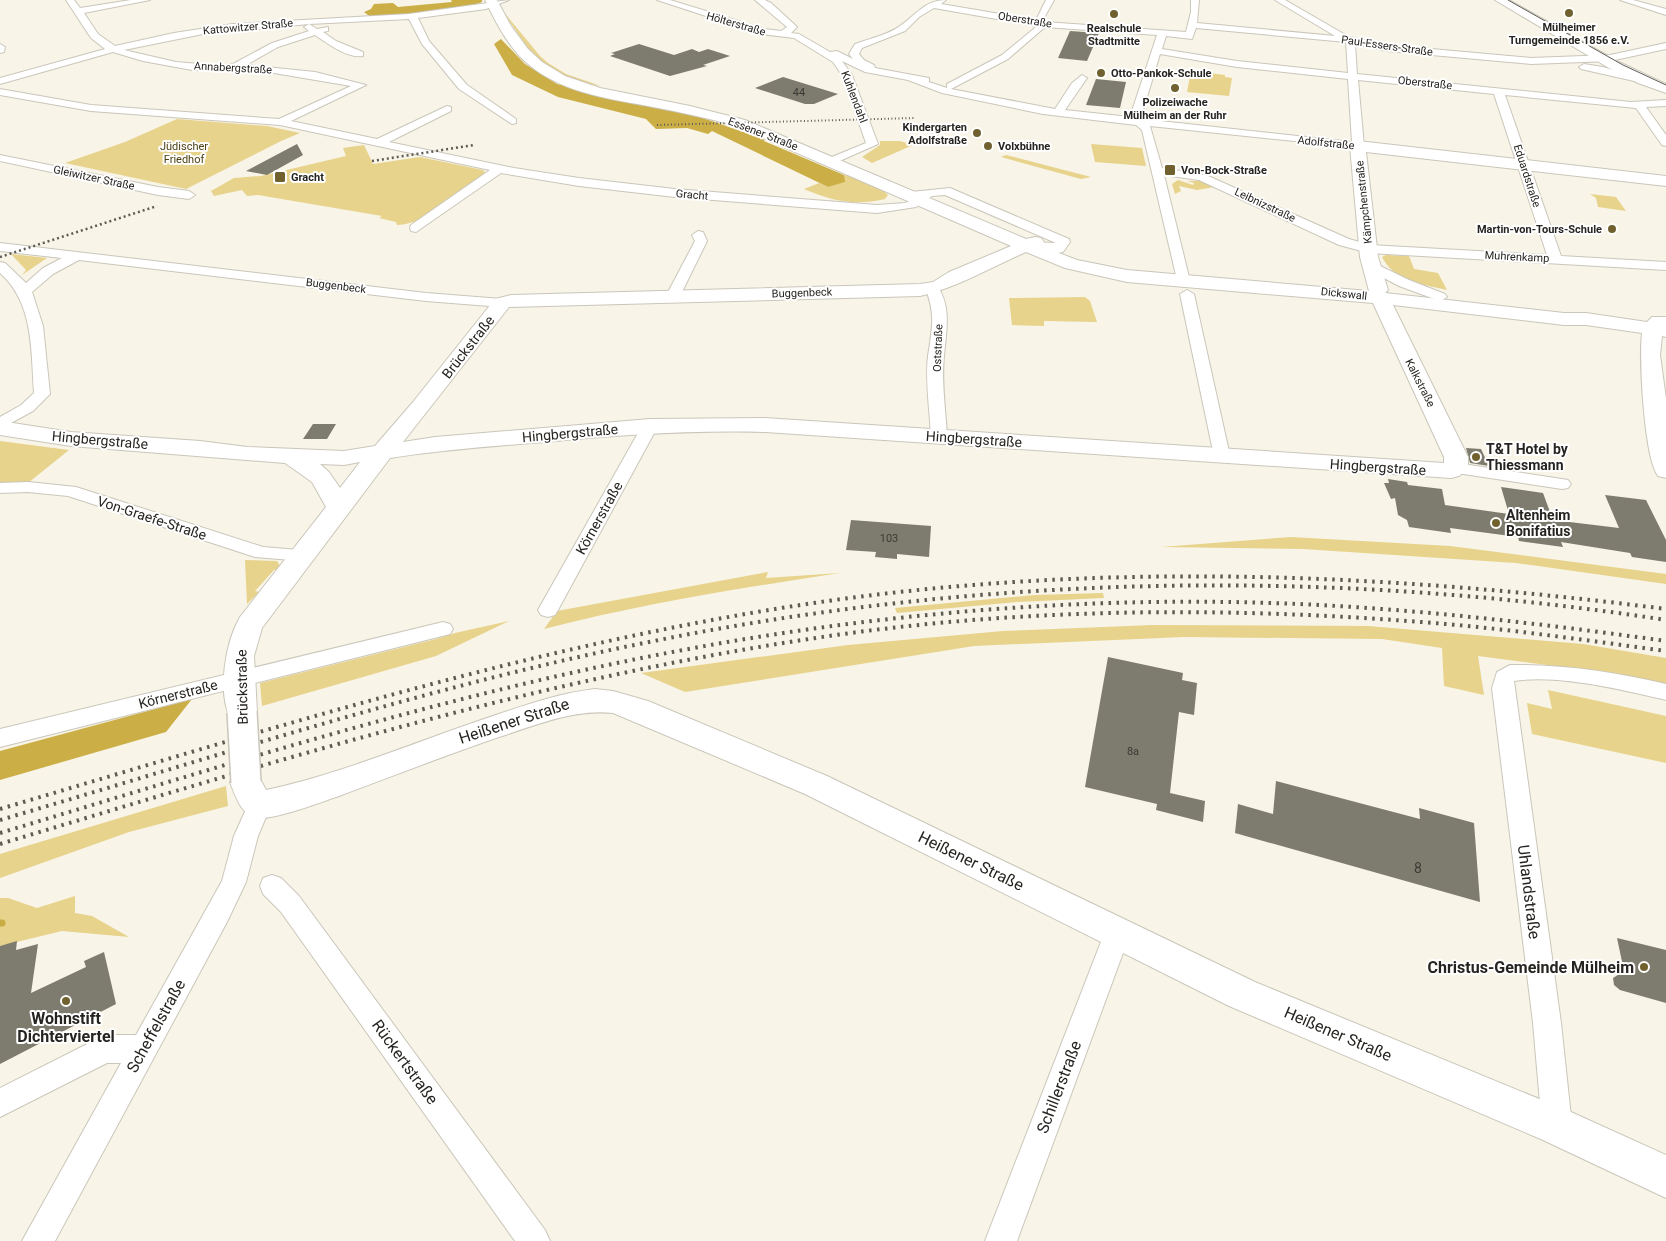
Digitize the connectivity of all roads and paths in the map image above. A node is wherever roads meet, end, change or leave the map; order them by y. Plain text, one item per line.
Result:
1 (70, 0) edge
2 (146, 0) edge
3 (661, 0) edge
4 (692, 0) edge
5 (759, 0) edge
6 (942, 0) edge
7 (1050, 0) edge
8 (1195, 0) edge
9 (1279, 0) edge
10 (1501, 0) edge
11 (1518, 0) edge
12 (1624, 0) edge
13 (498, 1) edge
14 (931, 5) junction
15 (674, 6) junction
16 (80, 11) junction
17 (1666, 12) edge
18 (412, 15) junction
19 (513, 15) dead end
20 (353, 21) junction
21 (298, 22) junction
22 (1042, 24) junction
23 (316, 31) junction
24 (1190, 31) junction
25 (1162, 33) junction
26 (784, 34) junction
27 (1350, 40) junction
28 (1666, 46) edge
29 (112, 48) junction
30 (819, 49) junction
31 (1157, 52) junction
32 (543, 53) dead end
33 (360, 54) dead end
34 (1184, 54) junction
35 (1620, 56) junction
36 (1602, 58) junction
37 (1548, 60) junction
38 (236, 67) junction
39 (892, 74) junction
40 (1352, 76) junction
41 (1082, 78) dead end
42 (913, 80) junction
43 (1643, 80) junction
44 (1666, 80) edge
45 (0, 81) edge
46 (951, 86) junction
47 (1666, 89) edge
48 (0, 92) edge
49 (1499, 92) junction
50 (987, 98) junction
51 (1666, 102) edge
52 (1640, 106) junction
53 (447, 109) dead end
54 (1057, 113) junction
55 (512, 121) dead end
56 (280, 122) junction
57 (1141, 123) junction
58 (378, 143) junction
59 (1666, 143) edge
60 (1358, 146) junction
61 (0, 158) edge
62 (838, 159) junction
63 (1524, 165) junction
64 (499, 169) junction
65 (1159, 171) junction
66 (1666, 181) edge
67 (189, 195) dead end
68 (920, 197) junction
69 (416, 228) dead end
70 (698, 235) dead end
71 (1032, 244) junction
72 (0, 247) edge
73 (1058, 249) junction
74 (60, 254) junction
75 (78, 256) junction
76 (1370, 258) junction
77 (1555, 260) junction
78 (0, 266) edge
79 (1666, 266) edge
80 (1184, 283) junction
81 (21, 288) junction
82 (932, 288) junction
83 (1379, 294) junction
84 (673, 296) junction
85 (1440, 297) junction
86 (502, 303) junction
87 (1564, 319) junction
88 (1662, 326) edge
89 (1650, 355) junction
90 (0, 426) edge
91 (650, 426) junction
92 (1662, 430) edge
93 (939, 437) junction
94 (200, 448) junction
95 (384, 450) junction
96 (291, 456) junction
97 (1222, 456) junction
98 (1665, 462) edge
99 (1456, 468) junction
100 (1562, 484) dead end
101 (0, 488) edge
102 (338, 507) junction
103 (304, 555) junction
104 (548, 610) dead end
105 (442, 629) dead end
106 (240, 680) junction
107 (1666, 692) edge
108 (0, 738) edge
109 (253, 794) junction
110 (272, 886) dead end
111 (1117, 934) junction
112 (144, 1049) junction
113 (0, 1103) edge
114 (1557, 1126) junction
115 (1666, 1177) edge
116 (38, 1241) edge
117 (534, 1241) edge
118 (1001, 1241) edge

1 - 16 street, Annabergstraße
2 - 16 street
3 - 15 street, Hölterstraße
4 - 15 street
5 - 26 street
6 - 14 street
7 - 22 street
8 - 24 street
9 - 27 street
10 - 36 street
11 - 35 street
12 - 17 street
13 - 18 street, Kattowitzer Straße
13 - 19 street
13 - 62 street, Essener Straße
14 - 22 street, Oberstraße
14 - 39 street
15 - 26 street, Hölterstraße
16 - 29 street, Annabergstraße
18 - 20 street, Kattowitzer Straße
18 - 55 street
20 - 21 street, Kattowitzer Straße
20 - 23 street
21 - 23 street
21 - 29 street, Kattowitzer Straße
22 - 25 street, Oberstraße
22 - 46 street
23 - 33 street
23 - 38 street
24 - 25 street, Oberstraße
24 - 27 street, Paul-Essers-Straße
24 - 34 street
25 - 31 street
26 - 30 street, Kuhlendahl
27 - 37 street, Paul-Essers-Straße
27 - 40 street, Kämpchenstraße
28 - 35 street, Paul-Essers-Straße
29 - 38 street, Annabergstraße
29 - 45 street, Kattowitzer Straße
30 - 39 street, Adolfstraße
30 - 62 street, Kuhlendahl
31 - 34 street, Oberstraße
31 - 57 street
32 - 62 street, Essener Straße
34 - 40 street, Oberstraße
35 - 36 street, Paul-Essers-Straße
35 - 44 street
36 - 37 street, Paul-Essers-Straße
36 - 43 street
37 - 43 street, Paul-Essers-Straße
38 - 56 street, Annabergstraße
39 - 42 street, Adolfstraße
40 - 49 street, Oberstraße
40 - 60 street, Kämpchenstraße
41 - 54 street
42 - 46 street, Adolfstraße
42 - 50 street, Adolfstraße
43 - 47 street
46 - 50 street, Adolfstraße
48 - 56 street, Gracht
49 - 52 street, Oberstraße
49 - 63 street, Eduardstraße
50 - 54 street, Adolfstraße
51 - 52 street, Oberstraße
52 - 59 street
53 - 58 street
54 - 57 street, Adolfstraße
56 - 58 street, Gracht
57 - 60 street, Adolfstraße
57 - 65 street
58 - 64 street, Gracht
60 - 63 street, Adolfstraße
60 - 76 street, Kämpchenstraße
61 - 67 street, Gleiwitzer Straße
62 - 68 street, Essener Straße
63 - 66 street, Adolfstraße
63 - 77 street, Eduardstraße
64 - 68 street, Gracht
64 - 69 street
65 - 76 street, Leibnizstraße
65 - 80 street
68 - 71 street, Essener Straße
68 - 73 street, Essener Straße
70 - 84 street
71 - 73 street, Essener Straße
71 - 80 street, Dickswall
71 - 82 street
72 - 74 street, Buggenbeck
73 - 80 street, Dickswall
74 - 75 street, Buggenbeck
74 - 81 street
75 - 81 street
75 - 86 street, Buggenbeck
76 - 77 street, Muhrenkamp
76 - 83 street, Kämpchenstraße
76 - 85 street
77 - 79 street, Muhrenkamp
78 - 81 street
80 - 83 street, Dickswall
80 - 97 street
81 - 90 street
82 - 84 street, Buggenbeck
82 - 93 street, Oststraße
83 - 85 street, Dickswall
83 - 87 street, Dickswall
83 - 99 street, Kalkstraße
84 - 86 street, Buggenbeck
85 - 88 street, Dickswall
86 - 95 street, Brückstraße
87 - 88 street, Dickswall
87 - 89 street
88 - 89 street
89 - 92 street
90 - 94 street, Hingbergstraße
91 - 93 street, Hingbergstraße
91 - 95 street, Hingbergstraße
91 - 104 street, Körnerstraße
92 - 98 street
93 - 97 street, Hingbergstraße
94 - 95 street, Hingbergstraße
94 - 96 street, Hingbergstraße
95 - 96 street, Hingbergstraße
95 - 102 street, Brückstraße
96 - 102 street
97 - 99 street, Hingbergstraße
99 - 100 street, Hingbergstraße
101 - 103 street, Von-Graefe-Straße
102 - 103 street, Brückstraße
103 - 106 street, Brückstraße
105 - 106 street, Körnerstraße
106 - 108 street, Körnerstraße
106 - 109 street, Brückstraße, bridge
107 - 114 street, Uhlandstraße
109 - 111 street, Heißener Straße
109 - 112 street, Scheffelstraße
110 - 117 street, Rückertstraße
111 - 114 street, Heißener Straße
111 - 118 street, Schillerstraße
112 - 113 street
112 - 116 street, Scheffelstraße
114 - 115 street, Heißener Straße

